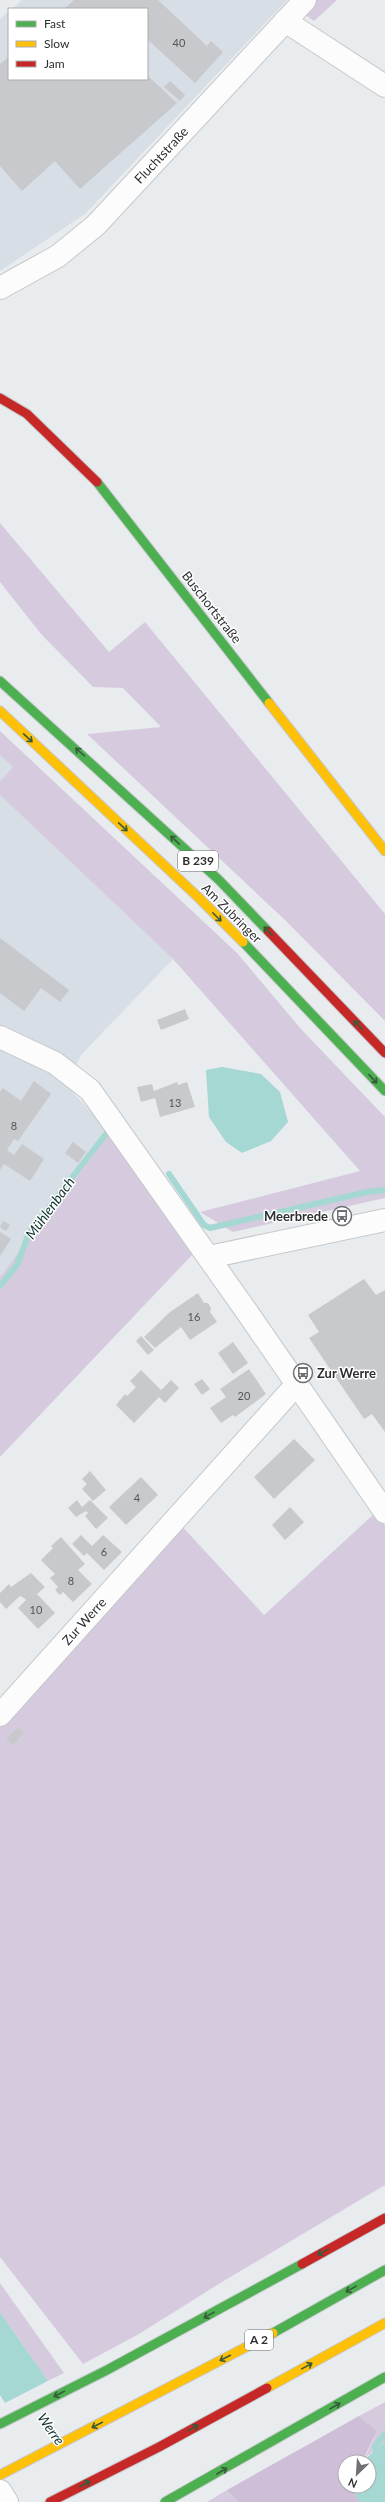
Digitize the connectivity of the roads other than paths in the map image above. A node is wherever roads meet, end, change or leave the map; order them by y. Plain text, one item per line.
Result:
1 (304, 0) edge
2 (285, 21) junction
3 (385, 86) edge
4 (0, 288) edge
5 (0, 398) edge
6 (0, 682) edge
7 (0, 711) edge
8 (385, 851) edge
9 (0, 1037) edge
10 (385, 1053) edge
11 (385, 1091) edge
12 (385, 1220) edge
13 (209, 1257) junction
14 (296, 1385) junction
15 (385, 1512) edge
16 (0, 1715) edge
17 (385, 2209) edge
18 (385, 2218) edge
19 (357, 2234) junction
20 (385, 2270) edge
21 (385, 2323) edge
22 (385, 2377) edge
23 (385, 2382) edge
24 (373, 2384) junction
25 (0, 2424) edge
26 (0, 2475) edge
27 (0, 2491) edge
28 (7, 2502) edge
29 (50, 2502) edge
30 (165, 2502) edge

1 - 2 street, Fluchtstraße
2 - 3 street
2 - 4 street, Fluchtstraße
5 - 8 main road, Buschortstraße
10 -> 6 main road, Am Zubringer / B 239
7 -> 11 main road, Am Zubringer / B 239
9 - 13 street
12 - 13 street
13 - 14 street
14 - 15 street
14 - 16 street, Zur Werre
17 - 19 main road
18 - 19 main road
19 -> 25 main road
20 -> 26 main road, A 2
29 -> 21 main road
22 - 24 main road
23 - 24 main road
30 -> 24 main road
27 - 28 street

